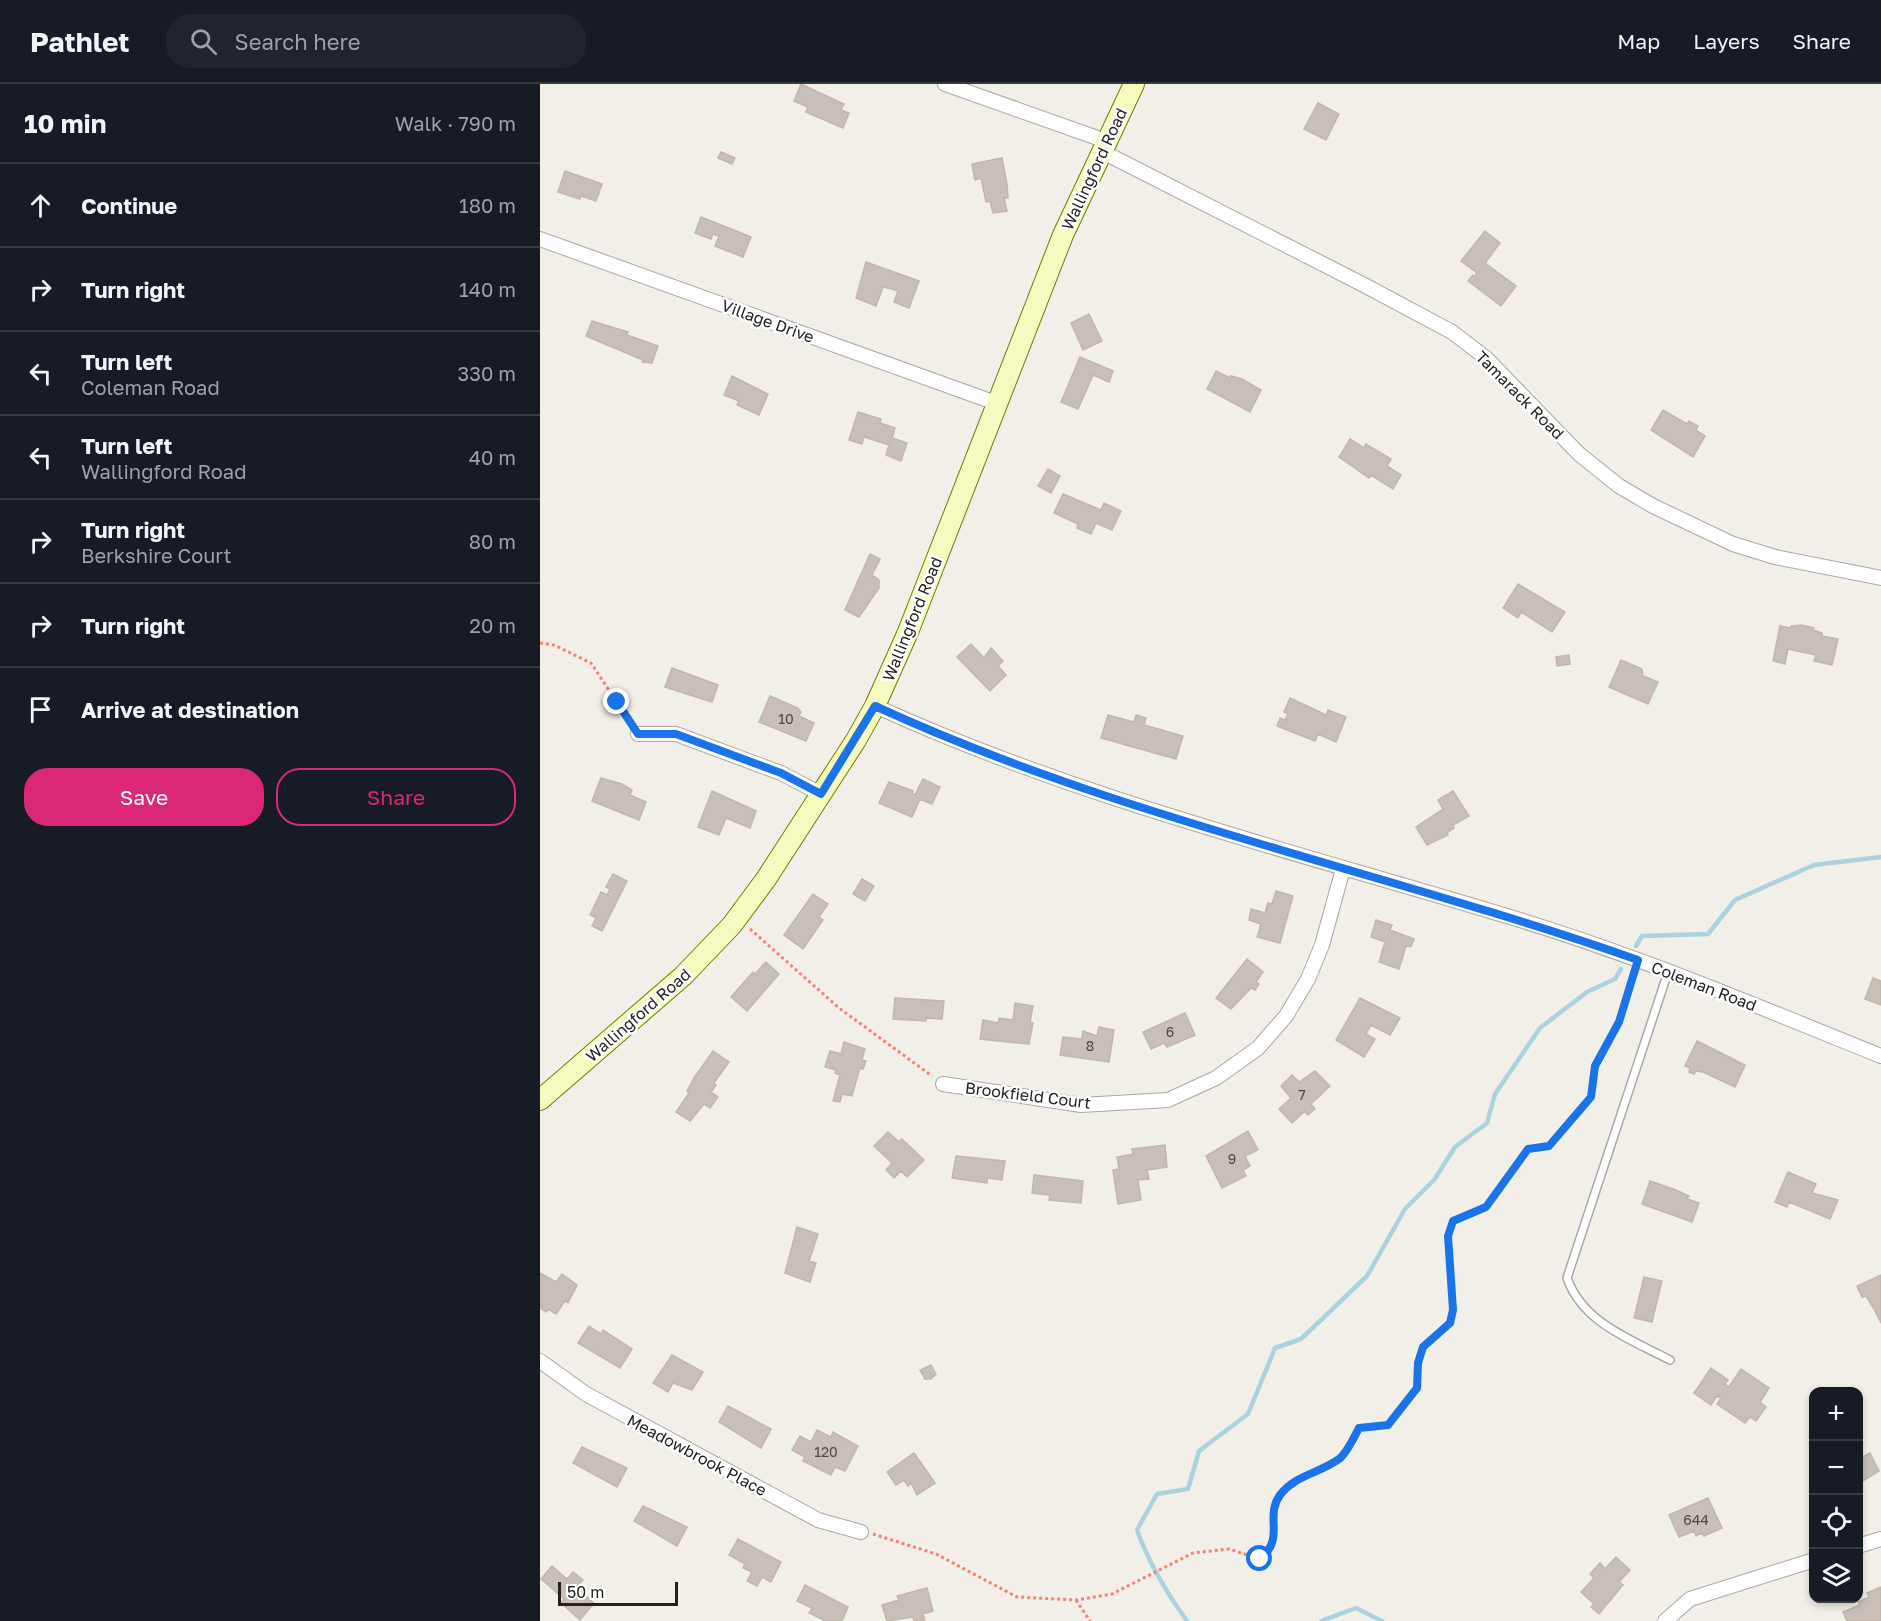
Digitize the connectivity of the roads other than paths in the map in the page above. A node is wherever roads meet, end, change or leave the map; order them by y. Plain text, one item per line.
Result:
1 (945, 84) edge
2 (1134, 84) edge
3 (1103, 146) junction
4 (540, 239) edge
5 (996, 404) junction
6 (1881, 578) edge
7 (875, 706) junction
8 (638, 734) road end
9 (821, 794) junction
10 (1343, 869) junction
11 (1668, 972) junction
12 (1881, 1056) edge
13 (943, 1084) road end
14 (540, 1100) edge
15 (1670, 1360) dead end
16 (540, 1361) edge
17 (861, 1532) road end
18 (1881, 1539) edge
19 (1863, 1544) edge
20 (1809, 1562) edge
21 (1665, 1621) edge

1 - 3 street, Tamarack Road
2 - 3 street, Wallingford Road
3 - 5 street, Wallingford Road
3 - 6 street, Tamarack Road
4 - 5 street, Village Drive
5 - 7 street, Wallingford Road
7 - 9 street, Wallingford Road
7 - 10 street, Coleman Road
8 - 9 street
9 - 14 street, Wallingford Road
10 - 11 street, Coleman Road
10 - 13 street, Brookfield Court
11 - 12 street, Coleman Road
11 - 15 lane
16 - 17 street, Meadowbrook Place
18 - 19 street
20 - 21 street

